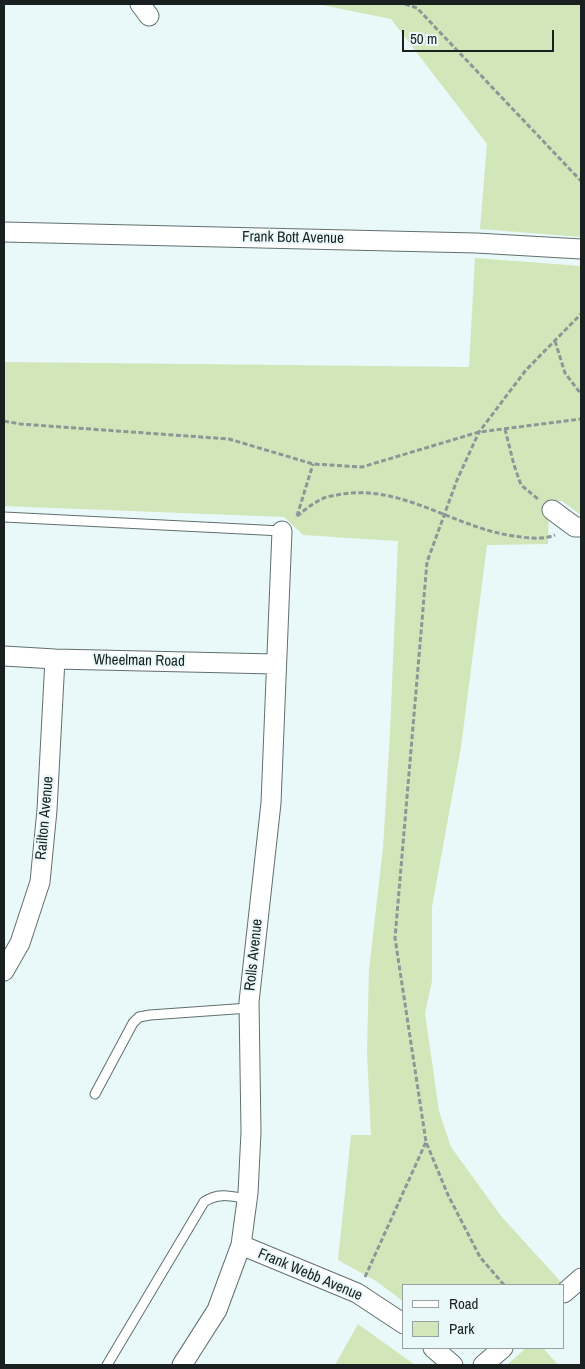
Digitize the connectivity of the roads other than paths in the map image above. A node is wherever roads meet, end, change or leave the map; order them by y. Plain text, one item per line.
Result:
1 (4, 232) edge
2 (581, 249) edge
3 (552, 510) road end
4 (4, 517) edge
5 (578, 527) edge
6 (282, 531) joint
7 (4, 656) edge
8 (55, 659) junction
9 (275, 664) junction
10 (4, 971) edge
11 (249, 1008) junction
12 (95, 1094) dead end
13 (247, 1199) junction
14 (241, 1245) junction
15 (581, 1278) edge
16 (565, 1292) edge
17 (402, 1323) edge
18 (434, 1349) edge
19 (502, 1349) edge
20 (106, 1365) edge
21 (182, 1365) edge
22 (454, 1365) edge
23 (483, 1365) edge

1 - 2 street, Frank Bott Avenue
3 - 5 street
4 - 6 lane
6 - 9 street, Rolls Avenue
7 - 8 street, Wheelman Road
8 - 9 street, Wheelman Road
8 - 10 street, Railton Avenue
9 - 11 street, Rolls Avenue
11 - 12 lane
11 - 13 street, Rolls Avenue
13 - 14 street, Rolls Avenue
13 - 20 lane
14 - 17 street, Frank Webb Avenue
14 - 21 street, Rolls Avenue
15 - 16 street
18 - 22 street
19 - 23 street

